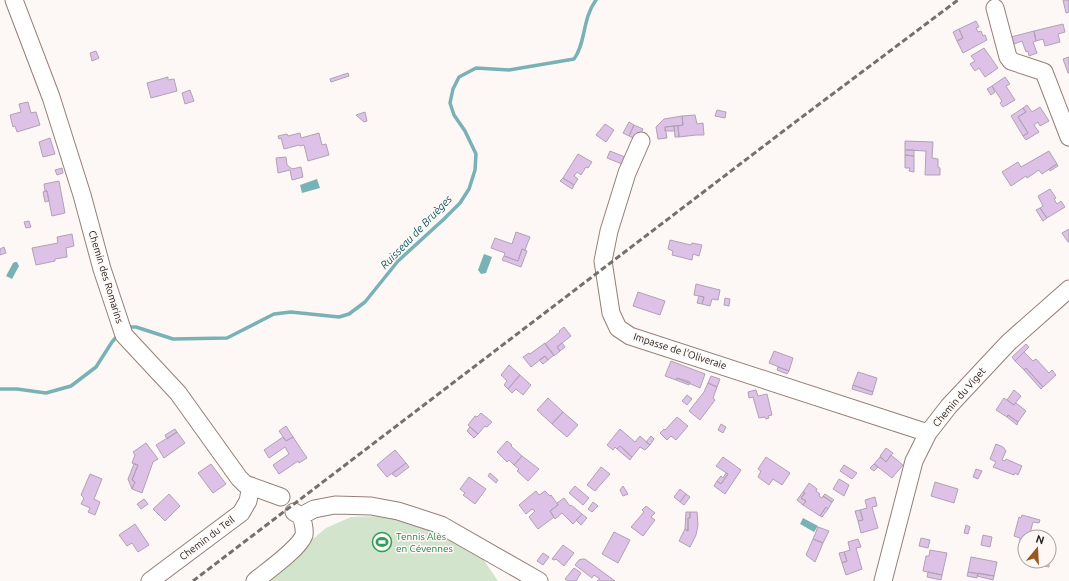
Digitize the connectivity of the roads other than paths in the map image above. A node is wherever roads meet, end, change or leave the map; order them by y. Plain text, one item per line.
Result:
1 (14, 0) edge
2 (995, 8) dead end
3 (1069, 137) edge
4 (641, 142) dead end
5 (1069, 289) edge
6 (928, 433) junction
7 (251, 486) junction
8 (281, 497) dead end
9 (150, 581) edge
10 (255, 581) edge
11 (539, 581) edge
12 (883, 581) edge

1 - 7 street, Chemin des Romarins
2 - 3 street
4 - 6 street, Impasse de l'Oliveraie
5 - 6 street, Chemin du Viget
6 - 12 street, Chemin du Viget
7 - 8 street, Chemin des Romarins
7 - 9 street, Chemin du Teil
10 - 11 street

